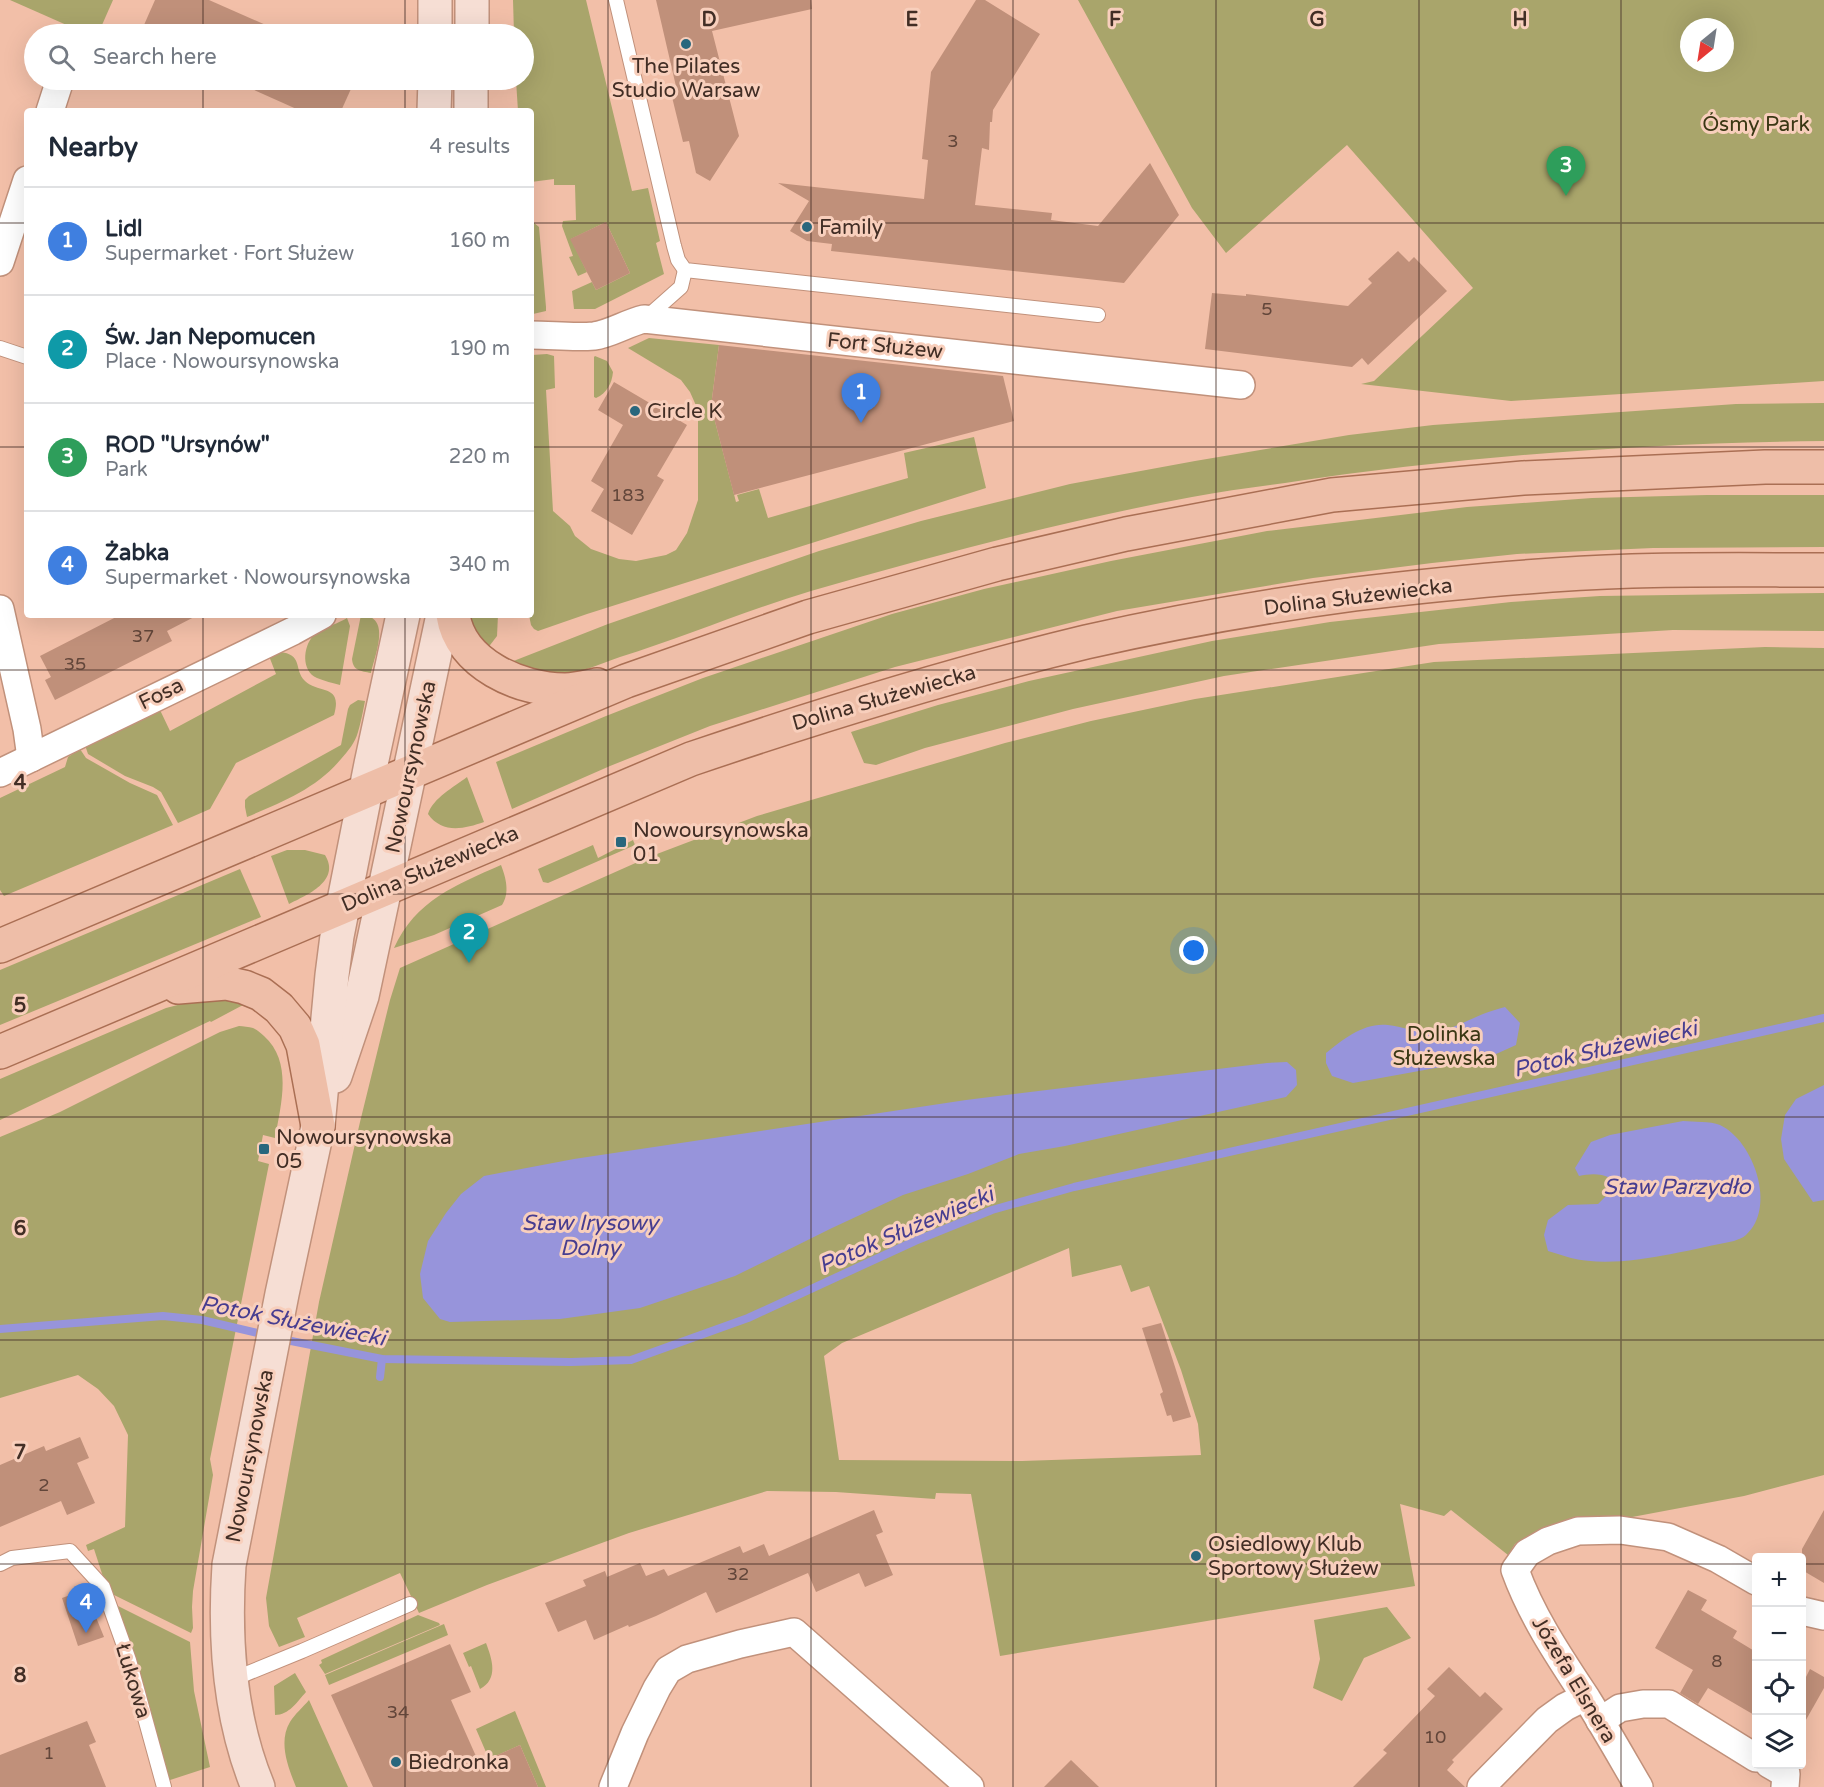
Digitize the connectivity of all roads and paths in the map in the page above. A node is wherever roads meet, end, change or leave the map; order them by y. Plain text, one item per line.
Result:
1 (435, 0) edge
2 (472, 0) edge
3 (616, 0) edge
4 (435, 24) edge
5 (472, 24) edge
6 (57, 90) edge
7 (435, 90) edge
8 (471, 90) edge
9 (51, 108) edge
10 (434, 108) edge
11 (471, 108) edge
12 (24, 189) edge
13 (0, 262) edge
14 (685, 270) junction
15 (1098, 315) dead end
16 (644, 319) junction
17 (534, 335) edge
18 (0, 348) edge
19 (24, 356) edge
20 (1241, 385) dead end
21 (1824, 467) edge
22 (1824, 570) edge
23 (0, 609) edge
24 (317, 618) edge
25 (402, 618) edge
26 (442, 618) edge
27 (453, 618) edge
28 (626, 681) junction
29 (30, 758) junction
30 (410, 772) junction
31 (0, 773) edge
32 (365, 791) junction
33 (385, 888) junction
34 (343, 907) junction
35 (0, 946) edge
36 (147, 990) junction
37 (0, 1052) edge
38 (318, 1126) junction
39 (0, 1564) edge
40 (1752, 1579) edge
41 (410, 1604) dead end
42 (1806, 1612) edge
43 (1824, 1616) edge
44 (231, 1680) junction
45 (1585, 1697) junction
46 (1600, 1721) junction
47 (1752, 1756) edge
48 (1778, 1769) edge
49 (617, 1786) edge
50 (164, 1787) edge
51 (258, 1787) edge
52 (970, 1787) edge
53 (1481, 1787) edge
54 (1639, 1787) edge
55 (1785, 1787) edge

1 - 4 street
2 - 5 street
3 - 14 lane
6 - 9 street
7 - 10 street
8 - 11 street
12 - 13 street
14 - 15 lane
14 - 16 lane
16 - 17 street, Fort Służew
16 - 20 street, Fort Służew
18 - 19 lane
21 - 28 main road
22 - 33 main road, Dolina Służewiecka
23 - 29 street
24 - 29 street, Fosa
25 - 32 street, Nowoursynowska
26 - 30 street, Nowoursynowska
27 - 28 main road
28 - 30 main road
29 - 31 street, Fosa
30 - 32 main road
30 - 33 street, Nowoursynowska
32 - 34 street, Nowoursynowska
32 - 35 main road
33 - 34 main road, Dolina Służewiecka
33 - 38 street, Nowoursynowska
34 - 36 main road, Dolina Służewiecka
34 - 38 street, Nowoursynowska
36 - 37 main road, Dolina Służewiecka
36 - 38 main road
38 - 44 street, Nowoursynowska
39 - 50 lane, Łukowa
40 - 45 street, Józefa Elsnera
41 - 44 lane
42 - 43 street
44 - 51 street, Nowoursynowska
45 - 46 street, Józefa Elsnera
45 - 53 street
46 - 47 street
46 - 54 street, Józefa Elsnera
48 - 55 street
49 - 52 street

